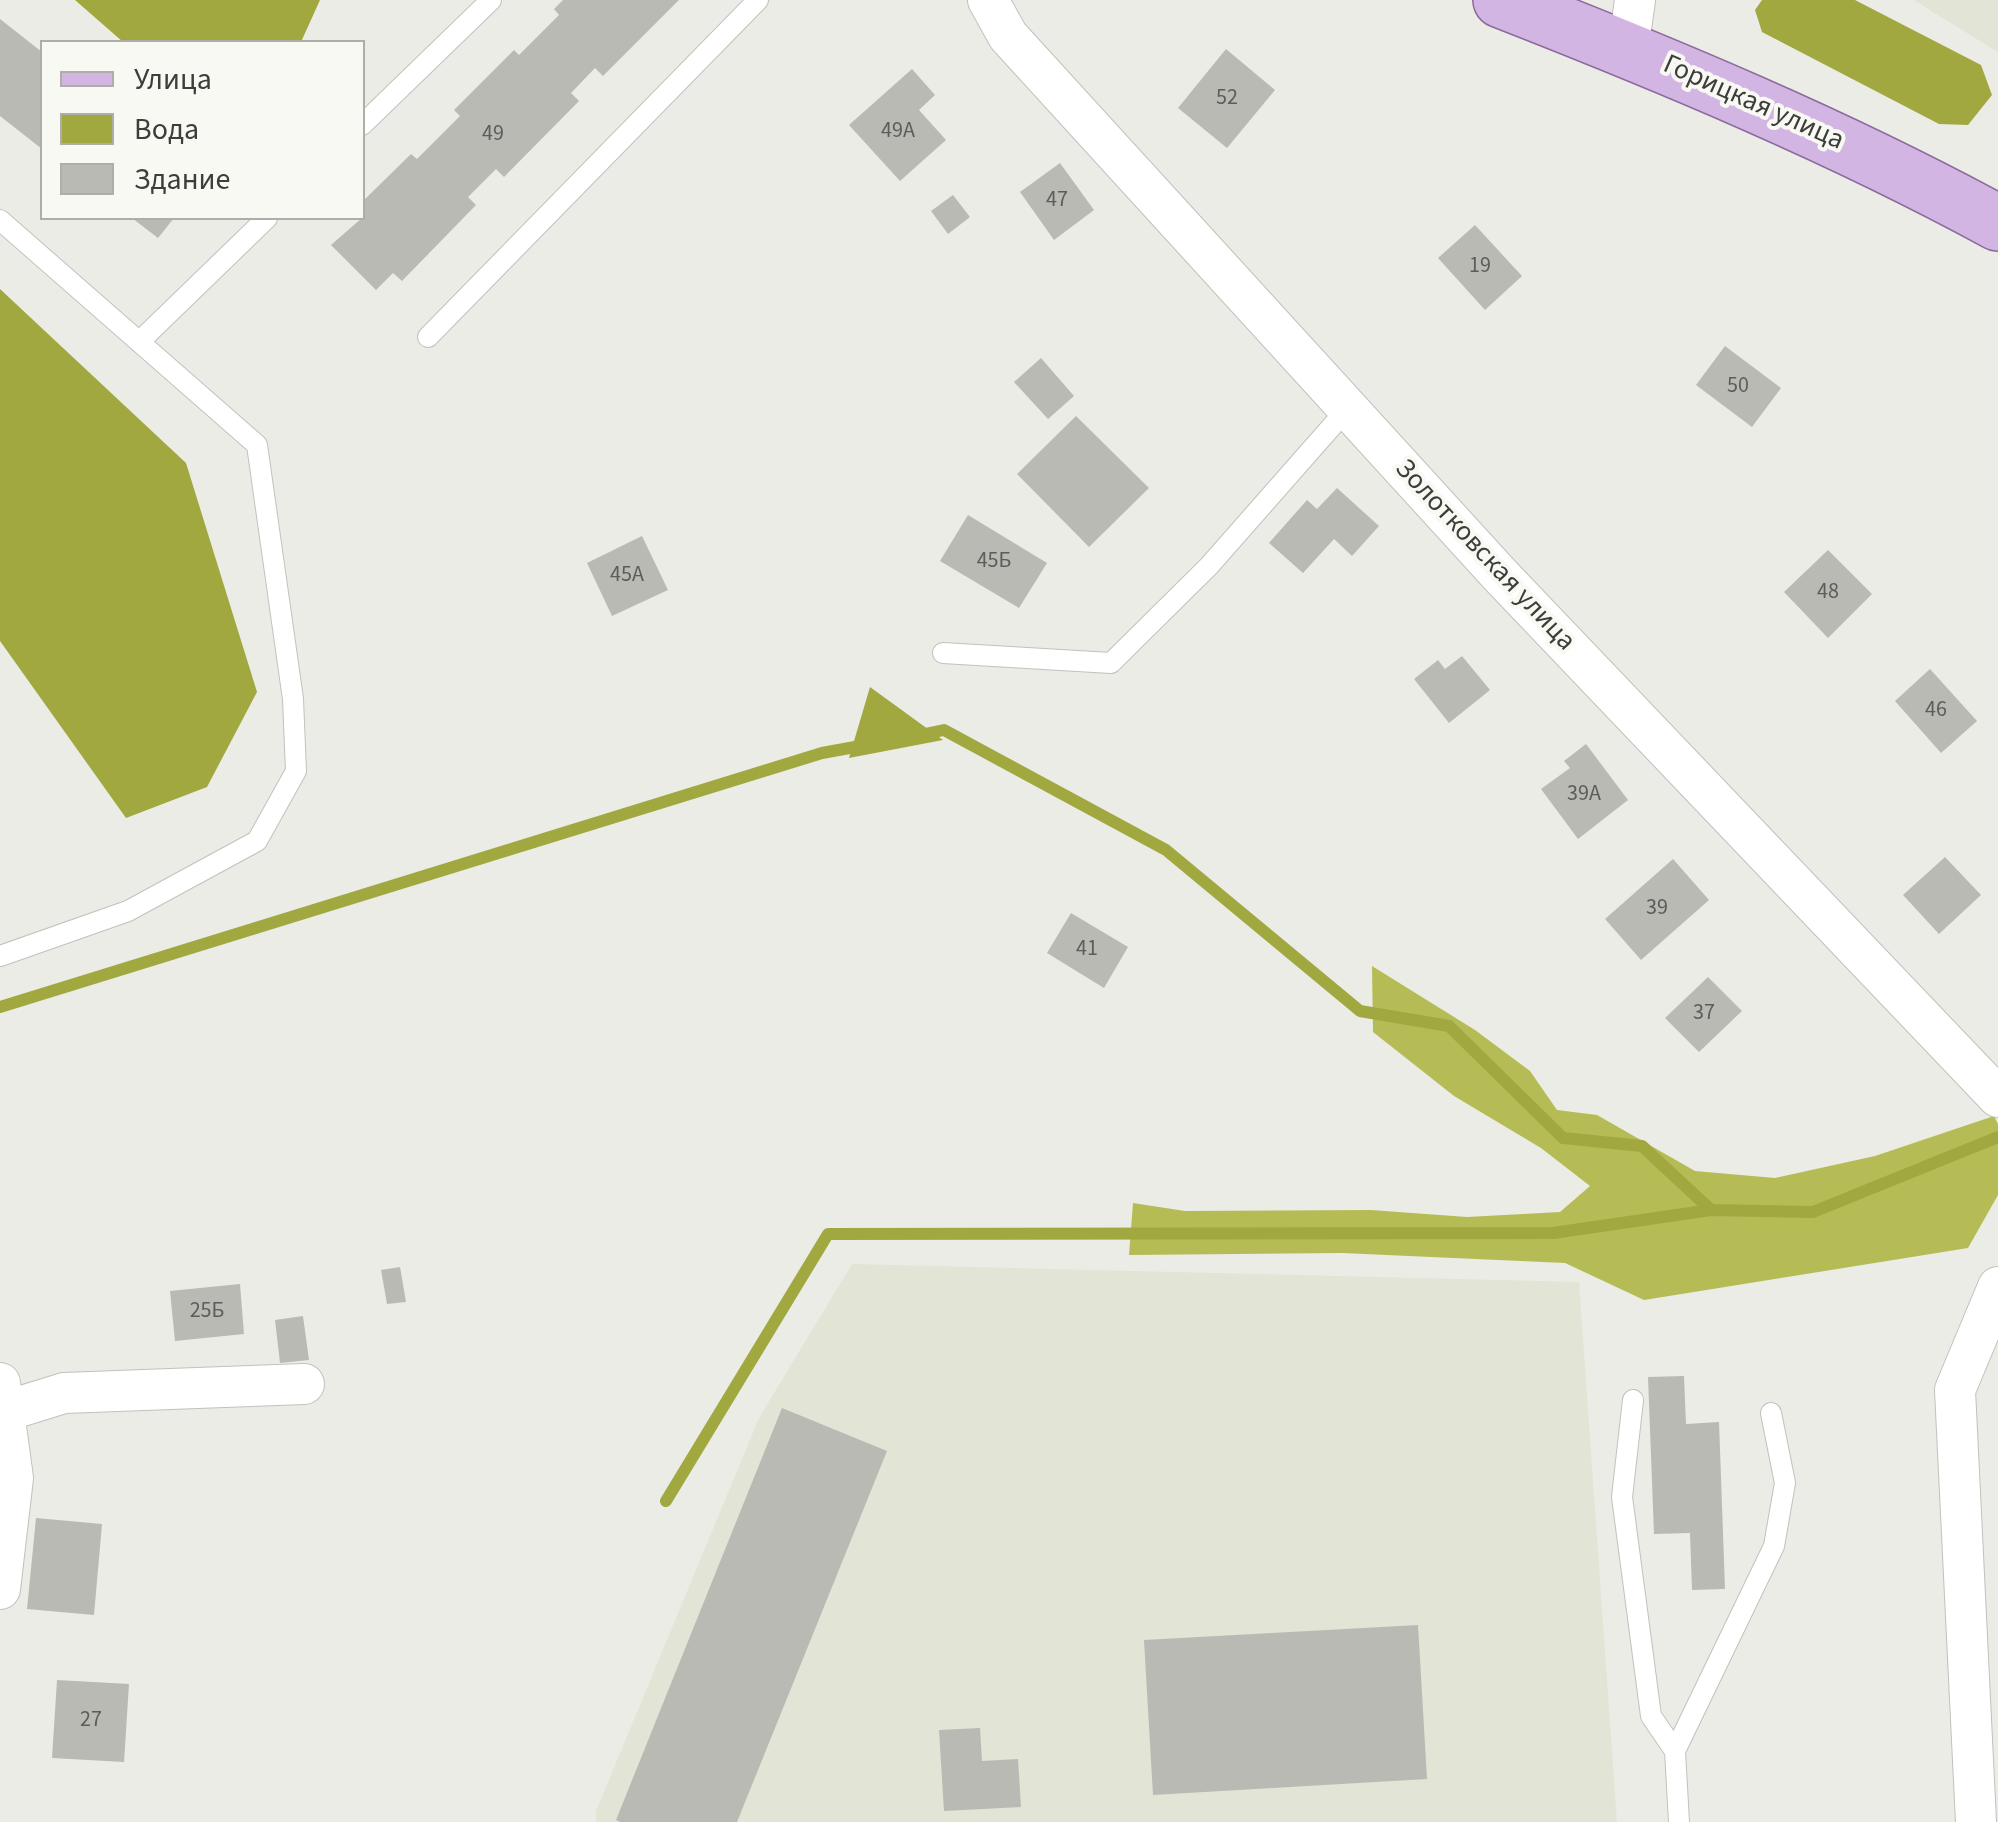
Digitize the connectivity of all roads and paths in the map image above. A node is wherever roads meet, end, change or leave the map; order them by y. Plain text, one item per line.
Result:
1 (492, 0) edge
2 (758, 0) edge
3 (988, 0) edge
4 (1501, 0) edge
5 (1631, 25) edge
6 (365, 122) edge
7 (0, 220) edge
8 (266, 220) edge
9 (1998, 224) edge
10 (428, 337) dead end
11 (139, 342) junction
12 (1348, 408) junction
13 (944, 654) dead end
14 (0, 956) edge
15 (1998, 1098) edge
16 (1998, 1287) edge
17 (304, 1384) dead end
18 (3, 1396) edge
19 (1633, 1400) dead end
20 (1771, 1413) dead end
21 (0, 1589) edge
22 (1675, 1751) junction
23 (1679, 1822) edge
24 (1976, 1822) edge

1 - 6 lane
2 - 10 lane
3 - 12 street, Золотковская улица
4 - 5 main road, Горицкая улица
5 - 9 main road, Горицкая улица
7 - 11 lane
8 - 11 lane
11 - 14 lane
12 - 13 lane
12 - 15 street, Золотковская улица
16 - 24 street
17 - 18 street
18 - 21 street
19 - 22 lane
20 - 22 lane
22 - 23 lane

